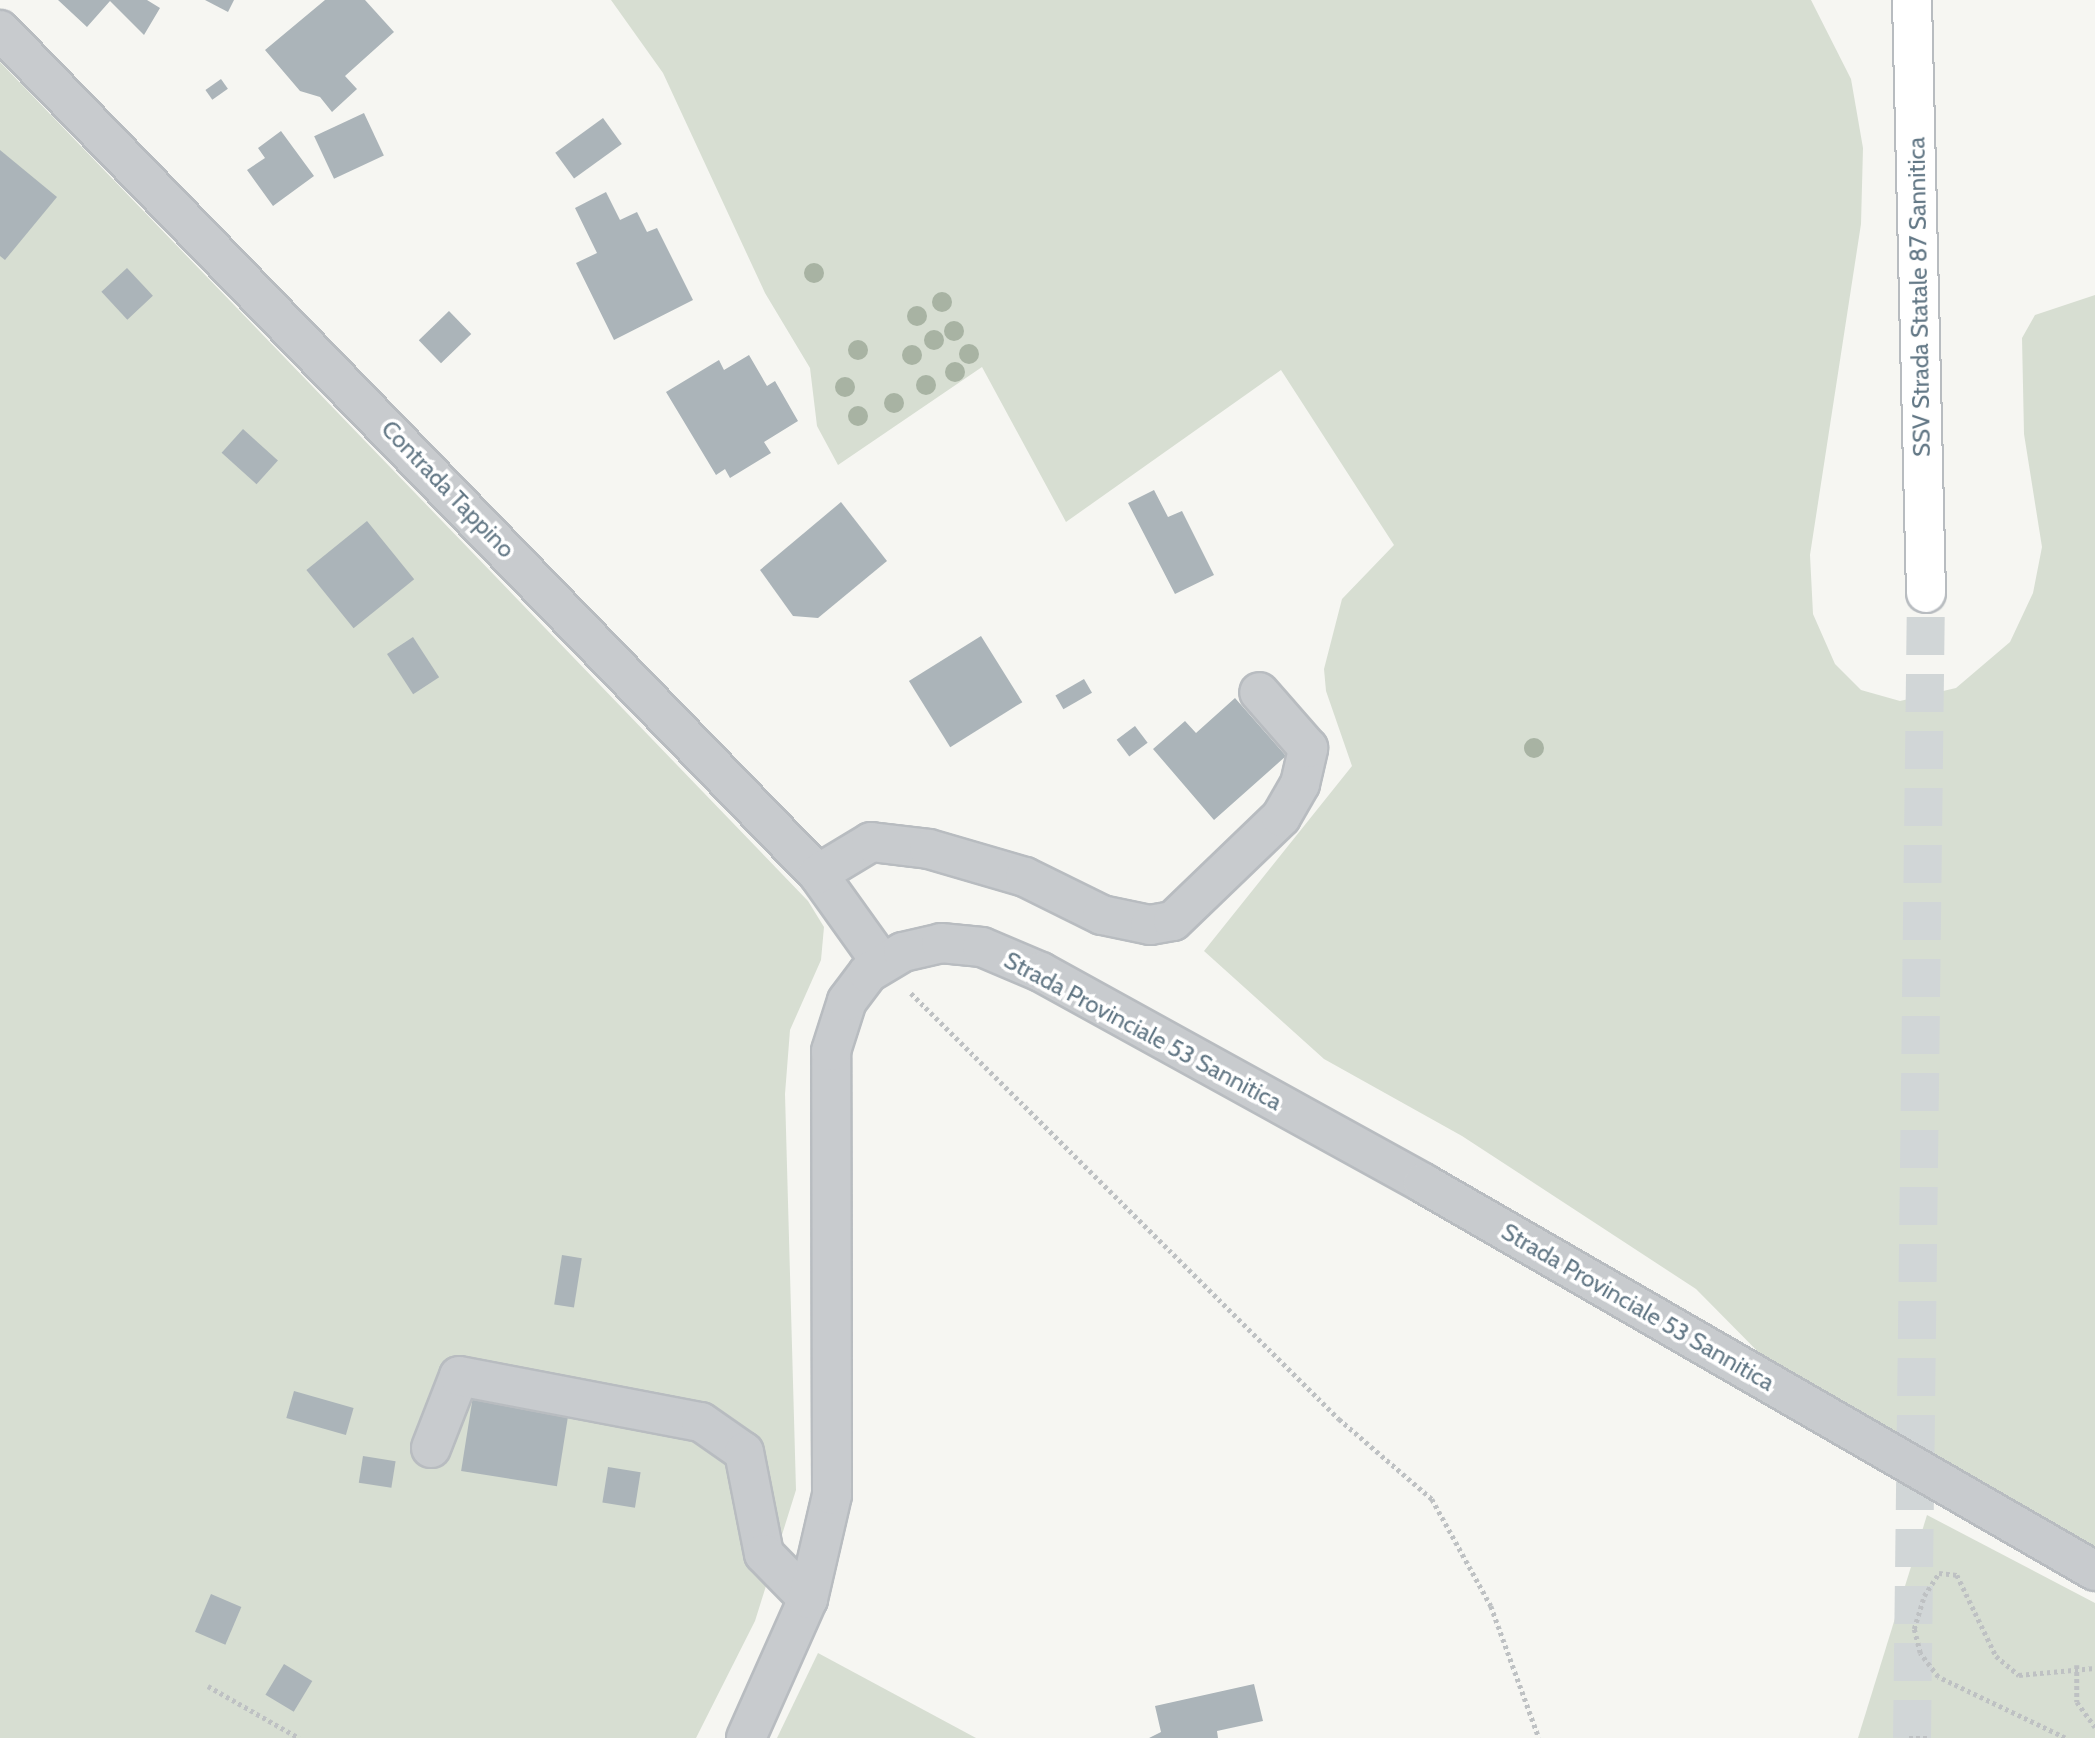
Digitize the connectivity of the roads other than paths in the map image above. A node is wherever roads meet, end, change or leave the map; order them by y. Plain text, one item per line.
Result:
1 (1912, 0) edge
2 (0, 30) edge
3 (1926, 593) tunnel mouth
4 (1259, 692) dead end
5 (818, 874) junction
6 (881, 962) junction
7 (431, 1448) dead end
8 (2095, 1571) edge
9 (808, 1599) junction
10 (746, 1738) edge

1 - 3 main road, SSV Strada Statale 87 Sannitica
2 - 5 street, Contrada Tappino
4 - 5 street
5 - 6 street, Contrada Tappino
6 - 8 street, Strada Provinciale 53 Sannitica
6 - 9 street, Strada Provinciale 53 Sannitica
7 - 9 street
9 - 10 street, Strada Provinciale 53 Sannitica

